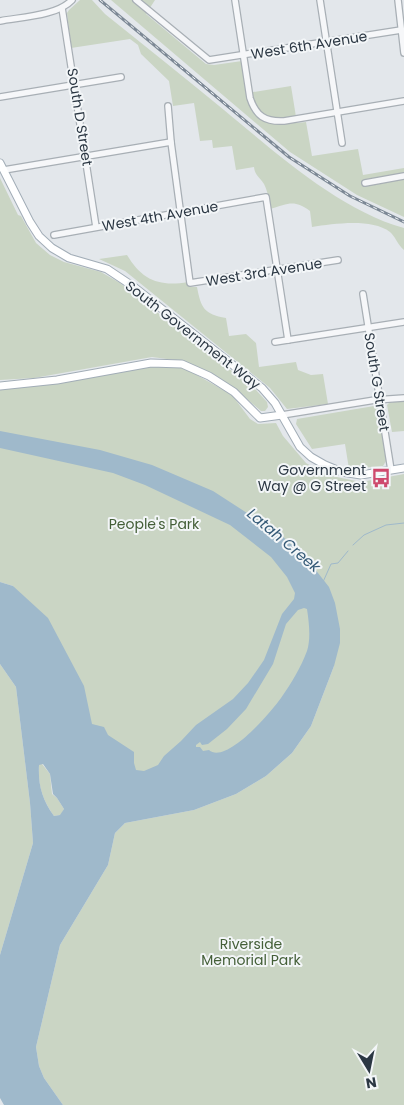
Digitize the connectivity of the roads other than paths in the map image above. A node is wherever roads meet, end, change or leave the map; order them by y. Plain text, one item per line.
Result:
1 (72, 0) edge
2 (136, 0) edge
3 (234, 0) edge
4 (320, 0) edge
5 (398, 0) edge
6 (62, 8) junction
7 (0, 21) edge
8 (401, 30) junction
9 (326, 42) junction
10 (404, 53) edge
11 (244, 56) junction
12 (121, 77) dead end
13 (75, 85) junction
14 (0, 97) edge
15 (404, 101) edge
16 (168, 106) dead end
17 (338, 112) junction
18 (171, 142) junction
19 (342, 143) dead end
20 (86, 157) junction
21 (0, 163) edge
22 (4, 170) junction
23 (404, 176) edge
24 (365, 183) dead end
25 (180, 212) junction
26 (96, 227) junction
27 (54, 235) dead end
28 (338, 260) dead end
29 (277, 270) junction
30 (363, 294) dead end
31 (404, 322) edge
32 (369, 328) junction
33 (288, 340) junction
34 (275, 342) dead end
35 (0, 386) edge
36 (404, 398) edge
37 (380, 400) junction
38 (282, 415) junction
39 (404, 468) edge
40 (391, 470) junction

1 - 6 street
2 - 11 street, West 6th Avenue
3 - 11 street
4 - 9 street
5 - 8 street
6 - 7 street
6 - 13 street, South D Street
8 - 9 street, West 6th Avenue
8 - 10 street
9 - 11 street, West 6th Avenue
9 - 17 street
11 - 17 street
12 - 13 street
13 - 14 street
13 - 20 street, South D Street
15 - 17 street
16 - 18 street
17 - 19 street
18 - 20 street
18 - 25 street
20 - 22 street
20 - 26 street, South D Street
21 - 22 main road, South Government Way
22 - 38 main road, South Government Way
23 - 24 street
25 - 26 street, West 4th Avenue
25 - 29 street, West 3rd Avenue
25 - 29 street, West 4th Avenue
26 - 27 street, West 4th Avenue
28 - 29 street, West 3rd Avenue
29 - 33 street
30 - 32 street, South G Street
31 - 32 street
32 - 33 street
32 - 37 street, South G Street
33 - 34 street
35 - 38 main road
36 - 37 street
37 - 38 street
37 - 40 street, South G Street
38 - 40 main road, South Government Way
39 - 40 main road, South Government Way

